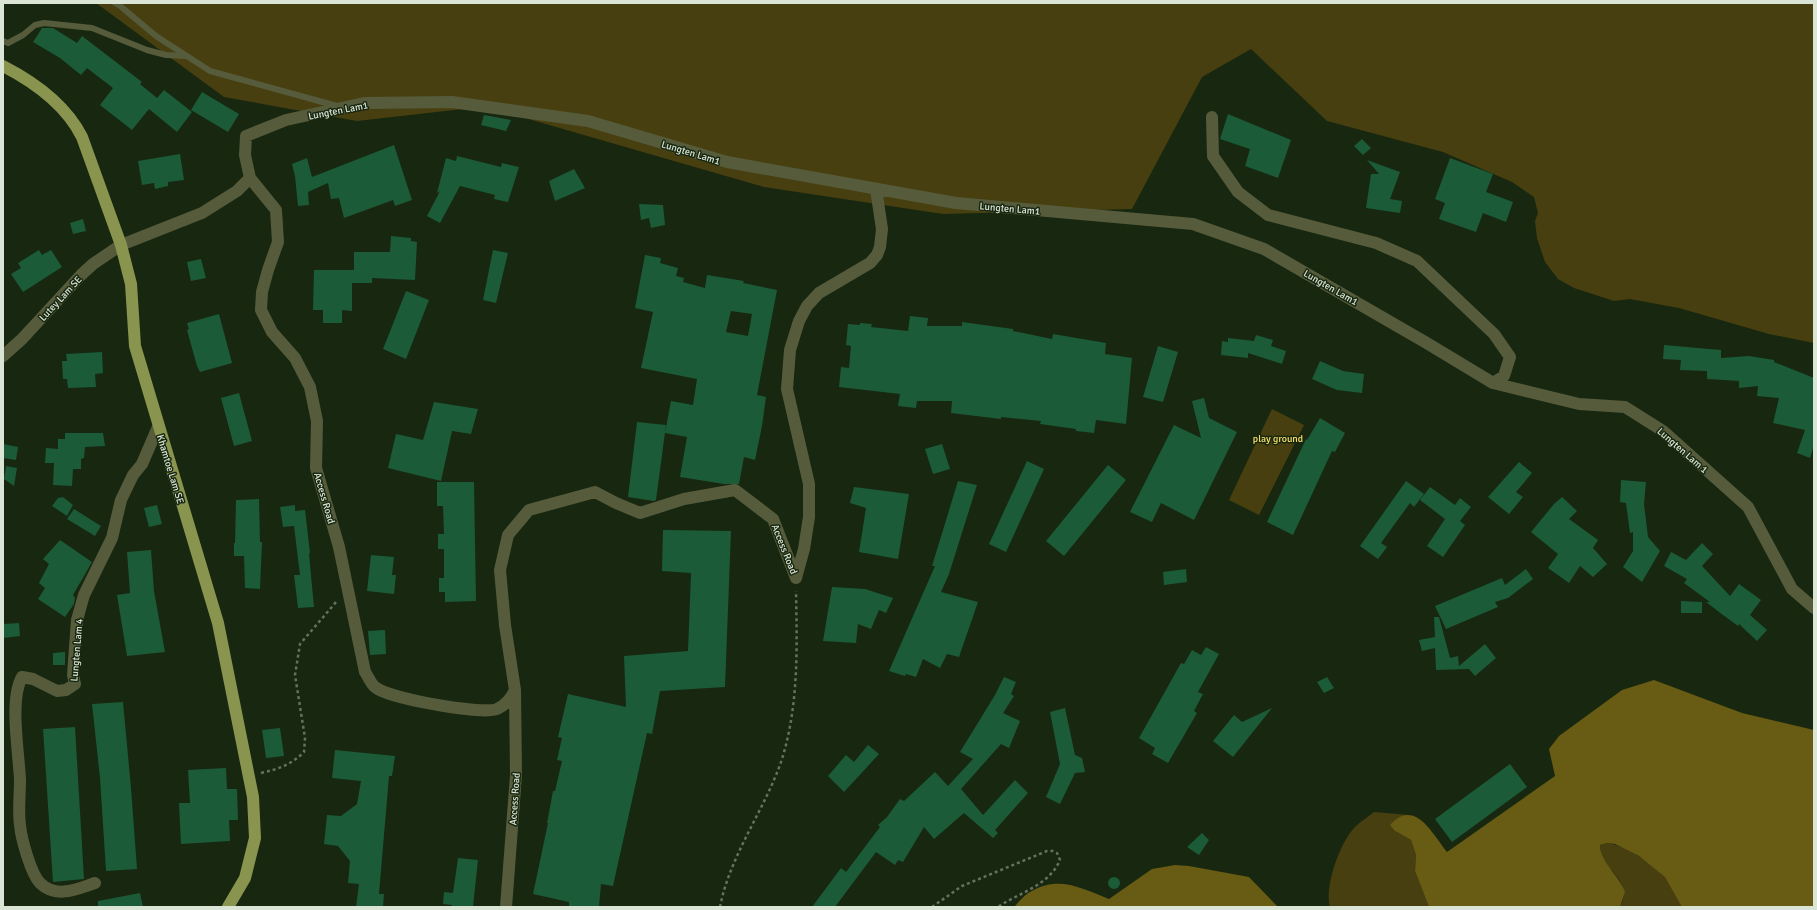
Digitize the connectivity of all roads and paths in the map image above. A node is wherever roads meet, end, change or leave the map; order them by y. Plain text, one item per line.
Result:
1 (115, 3) edge
2 (3, 41) edge
3 (187, 56) junction
4 (3, 66) edge
5 (342, 108) junction
6 (1212, 117) dead end
7 (250, 178) junction
8 (876, 189) junction
9 (121, 245) junction
10 (3, 356) edge
11 (1493, 383) junction
12 (158, 427) junction
13 (796, 578) junction
14 (348, 588) junction
15 (1814, 608) edge
16 (515, 690) junction
17 (248, 775) junction
18 (95, 883) dead end
19 (228, 907) edge
20 (506, 907) edge
21 (720, 907) edge
22 (932, 907) edge
23 (998, 907) edge

1 - 3 lane
2 - 3 lane
3 - 5 lane
4 - 9 main road, Khamtoe Lam SE
5 - 7 street, Lungten Lam1
5 - 8 street, Lungten Lam1
6 - 11 street
7 - 9 street
7 - 14 street, Access Road
8 - 11 street, Lungten Lam1
8 - 13 street, Access Road
9 - 10 street, Lutey Lam SE
9 - 12 main road, Khamtoe Lam SE
11 - 15 street, Lungten Lam 1
12 - 17 main road, Khamtoe Lam SE
12 - 18 street, Lungten Lam 4
13 - 16 street, Access Road
13 - 21 path
14 - 16 street, Access Road
14 - 17 path
16 - 20 street, Access Road
17 - 19 main road, Khamtoe Lam SE
22 - 23 path

